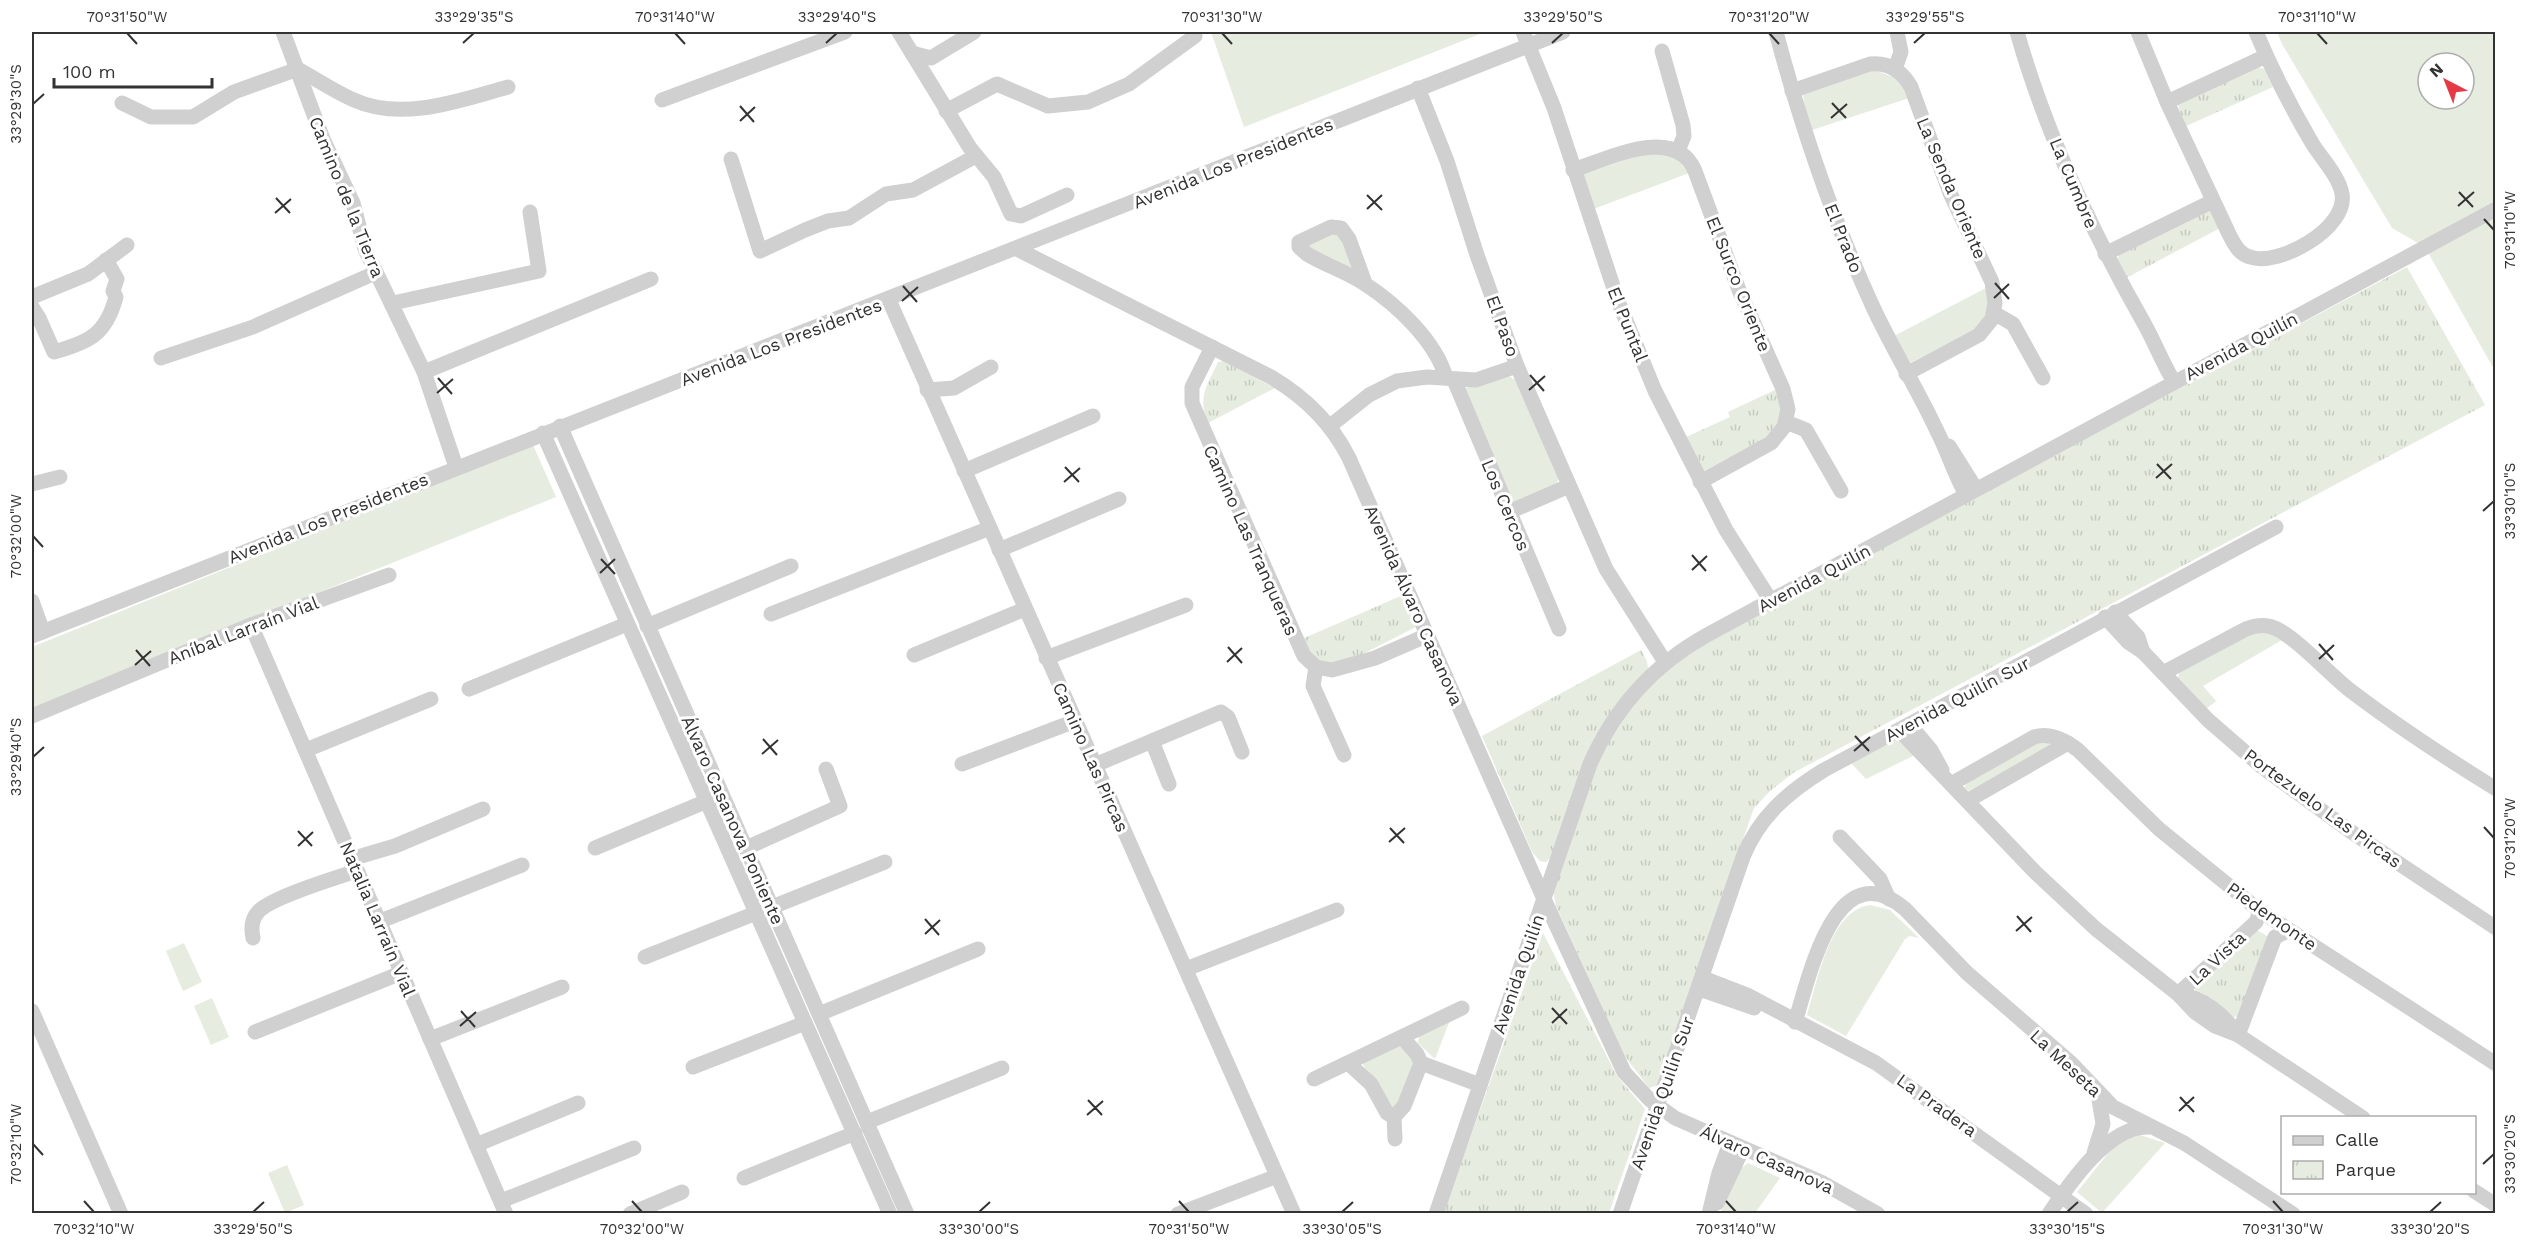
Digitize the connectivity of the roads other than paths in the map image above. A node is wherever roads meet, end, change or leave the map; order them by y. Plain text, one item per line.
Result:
1 (283, 32) edge
2 (845, 32) edge
3 (898, 32) edge
4 (974, 32) edge
5 (1563, 32) edge
6 (1776, 32) edge
7 (1898, 32) edge
8 (2017, 32) edge
9 (2138, 32) edge
10 (2256, 32) edge
11 (1195, 36) dead end
12 (1531, 37) edge
13 (1662, 51) dead end
14 (912, 53) junction
15 (2266, 56) junction
16 (298, 69) junction
17 (1894, 69) junction
18 (508, 87) dead end
19 (1418, 88) junction
20 (1792, 91) junction
21 (662, 100) dead end
22 (2167, 102) junction
23 (122, 103) dead end
24 (946, 111) junction
25 (1678, 151) junction
26 (976, 156) junction
27 (731, 159) dead end
28 (1574, 170) junction
29 (1067, 195) dead end
30 (2213, 201) junction
31 (2496, 209) edge
32 (530, 212) dead end
33 (127, 245) dead end
34 (1017, 249) junction
35 (2105, 254) junction
36 (106, 260) junction
37 (375, 273) junction
38 (651, 279) dead end
39 (1365, 283) dead end
40 (32, 297) edge
41 (889, 300) junction
42 (393, 303) junction
43 (32, 307) edge
44 (1994, 314) junction
45 (1216, 349) junction
46 (160, 358) dead end
47 (1517, 366) junction
48 (991, 367) dead end
49 (424, 372) junction
50 (1906, 374) junction
51 (2043, 378) dead end
52 (1450, 379) junction
53 (2178, 380) junction
54 (927, 390) junction
55 (1093, 416) dead end
56 (1786, 422) junction
57 (560, 426) junction
58 (1330, 426) junction
59 (543, 433) junction
60 (454, 461) dead end
61 (964, 471) junction
62 (60, 477) dead end
63 (1700, 482) junction
64 (32, 484) edge
65 (1569, 486) junction
66 (1841, 491) dead end
67 (1971, 492) junction
68 (1119, 499) dead end
69 (1509, 512) junction
70 (2276, 527) dead end
71 (990, 528) junction
72 (999, 550) junction
73 (791, 566) dead end
74 (389, 575) dead end
75 (629, 584) junction
76 (613, 590) junction
77 (32, 601) edge
78 (1767, 604) junction
79 (1186, 605) dead end
80 (1025, 609) junction
81 (771, 614) dead end
82 (2110, 615) junction
83 (627, 624) junction
84 (250, 625) junction
85 (647, 626) junction
86 (1559, 629) dead end
87 (1426, 631) junction
88 (37, 634) edge
89 (914, 655) dead end
90 (1046, 658) junction
91 (1660, 665) junction
92 (1316, 667) junction
93 (2163, 673) junction
94 (469, 689) dead end
95 (431, 699) dead end
96 (32, 716) edge
97 (1075, 721) junction
98 (1905, 728) junction
99 (1152, 741) junction
100 (2068, 743) junction
101 (306, 750) junction
102 (1242, 752) dead end
103 (1344, 755) dead end
104 (962, 764) dead end
105 (1095, 765) junction
106 (826, 769) dead end
107 (1948, 780) junction
108 (1169, 784) dead end
109 (2496, 789) edge
110 (707, 801) junction
111 (1967, 801) junction
112 (483, 809) dead end
113 (1840, 837) dead end
114 (595, 848) dead end
115 (746, 848) junction
116 (885, 862) dead end
117 (354, 865) junction
118 (522, 865) dead end
119 (1873, 872) junction
120 (1869, 896) junction
121 (1544, 899) junction
122 (1889, 899) junction
123 (772, 907) junction
124 (1337, 910) dead end
125 (756, 913) junction
126 (2258, 917) junction
127 (378, 922) junction
128 (2496, 928) edge
129 (2282, 933) junction
130 (253, 938) dead end
131 (978, 949) dead end
132 (645, 957) dead end
133 (795, 958) junction
134 (779, 965) junction
135 (1186, 969) junction
136 (401, 974) junction
137 (1701, 983) junction
138 (562, 987) dead end
139 (2178, 994) junction
140 (1462, 1008) dead end
141 (32, 1011) edge
142 (819, 1014) junction
143 (1796, 1022) junction
144 (805, 1023) junction
145 (255, 1032) dead end
146 (2238, 1035) junction
147 (1402, 1037) junction
148 (429, 1039) junction
149 (1348, 1063) junction
150 (1421, 1063) junction
151 (2496, 1064) edge
152 (693, 1067) dead end
153 (1002, 1068) dead end
154 (1314, 1079) dead end
155 (1480, 1085) junction
156 (2098, 1093) junction
157 (578, 1103) dead end
158 (1657, 1107) junction
159 (2360, 1116) edge
160 (1394, 1117) junction
161 (867, 1122) junction
162 (2151, 1127) junction
163 (855, 1133) junction
164 (1395, 1139) dead end
165 (476, 1144) junction
166 (1737, 1146) junction
167 (634, 1148) dead end
168 (2090, 1161) junction
169 (1277, 1176) junction
170 (744, 1178) dead end
171 (682, 1192) dead end
172 (2476, 1192) edge
173 (2062, 1196) junction
174 (2496, 1205) edge
175 (504, 1207) edge
176 (122, 1214) edge
177 (630, 1214) edge
178 (891, 1214) edge
179 (907, 1214) edge
180 (1178, 1214) edge
181 (1294, 1214) edge
182 (1436, 1214) edge
183 (1620, 1214) edge
184 (1710, 1214) edge
185 (1878, 1214) edge
186 (2049, 1214) edge
187 (2086, 1214) edge
188 (2292, 1214) edge

1 - 16 street, Camino de la Tierra
2 - 21 street
3 - 14 street
4 - 14 street
5 - 12 street, Avenida Los Presidentes
6 - 20 street, El Prado
7 - 17 street
8 - 35 street, La Cumbre
9 - 22 street
10 - 15 street
11 - 24 street
12 - 19 street, Avenida Los Presidentes
12 - 28 street, El Puntal
13 - 25 street
14 - 24 street
15 - 22 street
15 - 30 street
16 - 18 street
16 - 23 street
16 - 37 street, Camino de la Tierra
17 - 20 street
17 - 44 street, La Senda Oriente
19 - 34 street, Avenida Los Presidentes
19 - 47 street, El Paso
20 - 50 street, El Prado
22 - 30 street
24 - 26 street
25 - 28 street
25 - 56 street, El Surco Oriente
26 - 27 street
26 - 29 street
28 - 63 street, El Puntal
30 - 35 street
31 - 53 street, Avenida Quilín
32 - 42 street
33 - 36 street
34 - 41 street, Avenida Los Presidentes
34 - 45 street, Avenida Álvaro Casanova
35 - 53 street, La Cumbre
36 - 40 street
36 - 43 street
37 - 42 street, Camino de la Tierra
37 - 46 street
38 - 49 street
39 - 52 street, Los Cercos
41 - 54 street, Camino Las Pircas
41 - 57 street, Avenida Los Presidentes
42 - 49 street, Camino de la Tierra
44 - 50 street
44 - 51 street
45 - 58 street, Avenida Álvaro Casanova
45 - 92 street, Camino Las Tranqueras
47 - 52 street
47 - 65 street, El Paso
48 - 54 street
49 - 60 street, Camino de la Tierra
50 - 67 street, El Prado
52 - 58 street
52 - 69 street, Los Cercos
53 - 67 street, Avenida Quilín
54 - 61 street, Camino Las Pircas
55 - 61 street
56 - 63 street
56 - 66 street
57 - 59 street, Avenida Los Presidentes
57 - 75 street, Álvaro Casanova Poniente
58 - 87 street, Avenida Álvaro Casanova
59 - 76 street, Álvaro Casanova Poniente
59 - 88 street, Avenida Los Presidentes
61 - 71 street, Camino Las Pircas
62 - 64 street
63 - 78 street, El Puntal
65 - 69 street
65 - 91 street, El Paso
67 - 78 street, Avenida Quilín
68 - 72 street
69 - 86 street, Los Cercos
70 - 82 street, Avenida Quilín Sur
71 - 72 street, Camino Las Pircas
71 - 81 street
72 - 80 street, Camino Las Pircas
73 - 85 street
74 - 84 street, Aníbal Larraín Vial
75 - 76 street
75 - 85 street, Álvaro Casanova Poniente
76 - 83 street, Álvaro Casanova Poniente
77 - 88 street
78 - 91 street, Avenida Quilín
79 - 90 street
80 - 89 street
80 - 90 street, Camino Las Pircas
82 - 93 street, Portezuelo Las Pircas
82 - 98 street, Avenida Quilín Sur
83 - 94 street
83 - 110 street, Álvaro Casanova Poniente
84 - 96 street, Aníbal Larraín Vial
84 - 101 street, Natalia Larraín Vial
85 - 115 street, Álvaro Casanova Poniente
87 - 92 street
87 - 121 street, Avenida Álvaro Casanova
90 - 97 street, Camino Las Pircas
91 - 121 street, Avenida Quilín
92 - 103 street
93 - 109 street
93 - 128 street, Portezuelo Las Pircas
95 - 101 street
97 - 104 street
97 - 105 street, Camino Las Pircas
98 - 107 street
98 - 137 street, Avenida Quilín Sur
99 - 102 street
99 - 105 street
99 - 108 street
100 - 107 street, Piedemonte
100 - 111 street
100 - 126 street, Piedemonte
101 - 117 street, Natalia Larraín Vial
105 - 135 street, Camino Las Pircas
106 - 115 street
107 - 111 street
110 - 114 street
110 - 125 street, Álvaro Casanova Poniente
111 - 139 street
112 - 117 street
113 - 119 street, La Meseta
115 - 123 street, Álvaro Casanova Poniente
116 - 123 street
117 - 127 street, Natalia Larraín Vial
117 - 130 street
118 - 127 street
119 - 120 street
119 - 122 street, La Meseta
120 - 122 street
120 - 143 street
121 - 155 street, Avenida Quilín
121 - 158 street, Avenida Álvaro Casanova
122 - 156 street, La Meseta
123 - 133 street, Álvaro Casanova Poniente
124 - 135 street
125 - 132 street
125 - 134 street, Álvaro Casanova Poniente
126 - 129 street, Piedemonte
126 - 139 street, La Vista
127 - 136 street, Natalia Larraín Vial
129 - 146 street, La Vista
129 - 151 street, Piedemonte
131 - 142 street
133 - 134 street
133 - 142 street, Álvaro Casanova Poniente
134 - 144 street, Álvaro Casanova Poniente
135 - 169 street, Camino Las Pircas
136 - 145 street
136 - 148 street, Natalia Larraín Vial
137 - 143 street, La Pradera
137 - 158 street, Avenida Quilín Sur
138 - 148 street
139 - 146 street
140 - 147 street
141 - 176 street
142 - 161 street, Álvaro Casanova Poniente
143 - 173 street, La Pradera
144 - 152 street
144 - 163 street, Álvaro Casanova Poniente
146 - 159 street
147 - 149 street
147 - 150 street
148 - 165 street, Natalia Larraín Vial
149 - 154 street
149 - 160 street
150 - 155 street
150 - 160 street
153 - 161 street
155 - 182 street, Avenida Quilín
156 - 162 street, La Meseta
156 - 168 street
157 - 165 street
158 - 166 street, Álvaro Casanova
158 - 183 street, Avenida Quilín Sur
160 - 164 street
161 - 179 street, Álvaro Casanova Poniente
162 - 168 street
162 - 188 street, La Meseta
163 - 170 street
163 - 178 street, Álvaro Casanova Poniente
165 - 175 street, Natalia Larraín Vial
166 - 184 street
166 - 185 street, Álvaro Casanova
167 - 175 street
168 - 173 street
169 - 180 street
169 - 181 street, Camino Las Pircas
171 - 177 street
172 - 174 street
173 - 186 street
173 - 187 street, La Pradera

